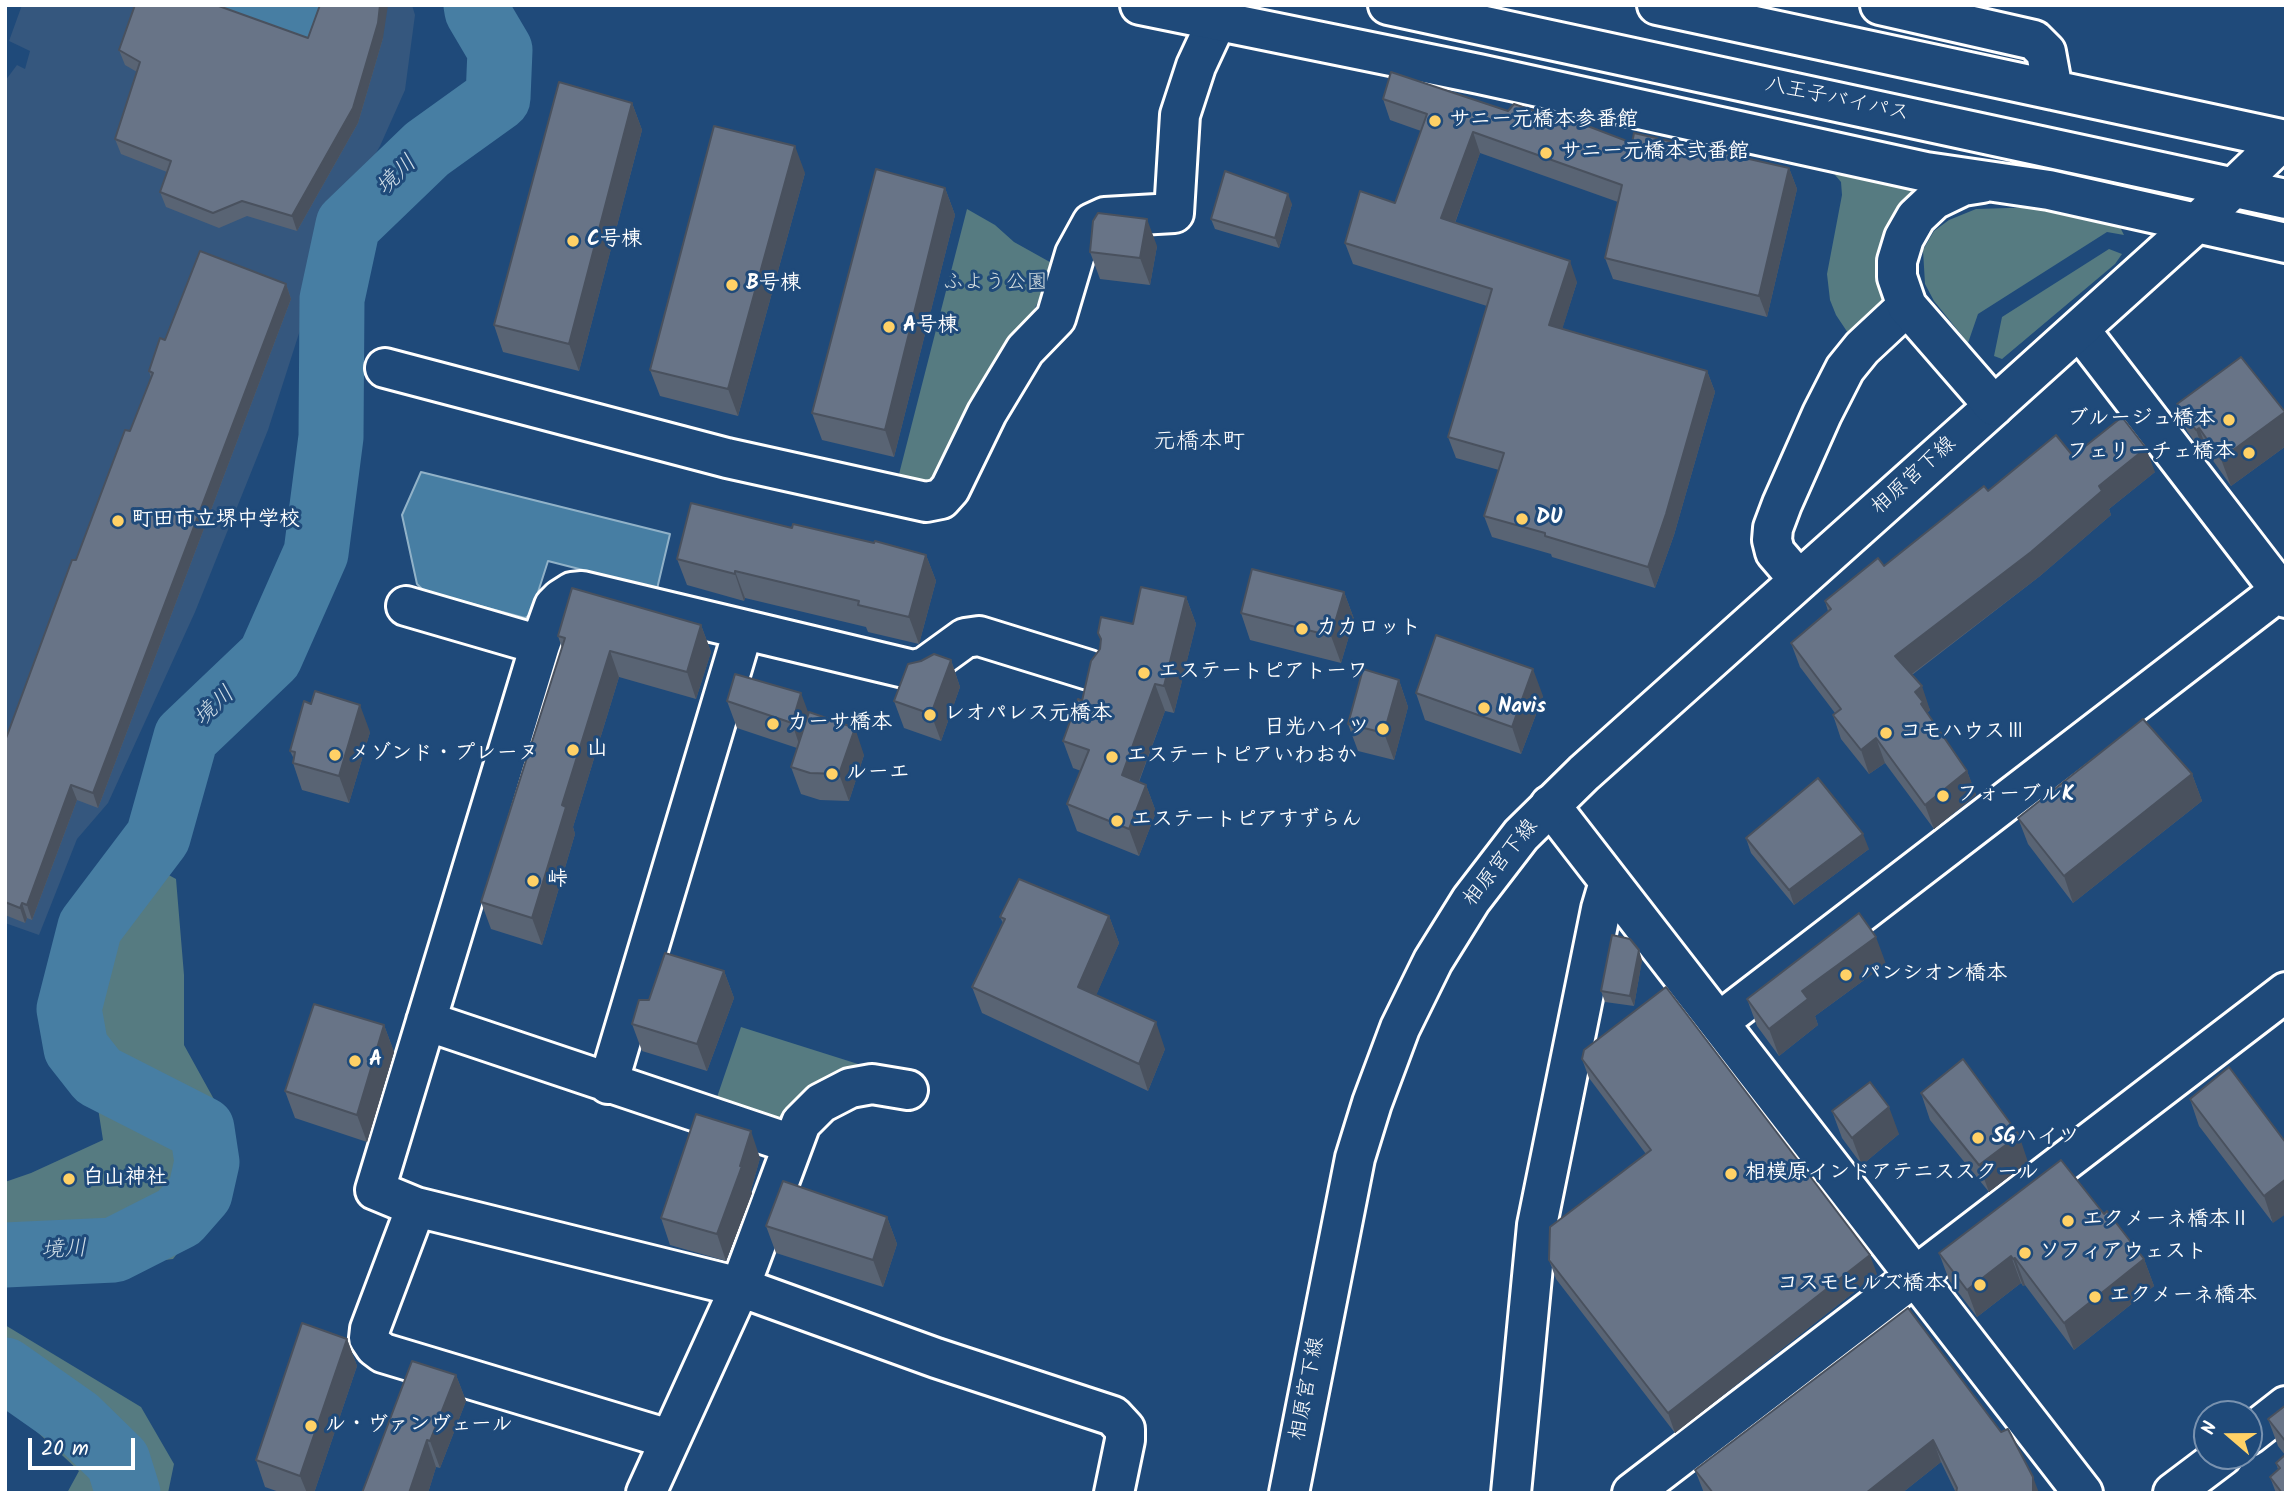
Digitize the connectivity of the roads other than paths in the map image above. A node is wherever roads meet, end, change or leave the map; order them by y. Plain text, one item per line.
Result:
1 (1140, 5) edge
2 (1388, 5) edge
3 (1657, 5) edge
4 (1880, 5) edge
5 (1217, 20) junction
6 (1489, 27) junction
7 (2053, 90) junction
8 (2285, 140) edge
9 (2012, 183) junction
10 (2235, 187) junction
11 (2286, 199) edge
12 (2198, 222) junction
13 (2286, 243) edge
14 (1907, 306) junction
15 (2080, 330) junction
16 (384, 368) dead end
17 (1994, 406) junction
18 (1799, 580) junction
19 (2284, 592) edge
20 (406, 606) dead end
21 (743, 631) junction
22 (540, 645) junction
23 (1089, 670) edge
24 (1550, 806) junction
25 (1609, 882) junction
26 (2286, 992) edge
27 (426, 1021) junction
28 (1719, 1022) junction
29 (608, 1084) junction
30 (908, 1090) dead end
31 (792, 1144) junction
32 (416, 1207) junction
33 (1913, 1276) junction
34 (740, 1287) junction
35 (2286, 1406) edge
36 (2263, 1424) edge
37 (669, 1439) junction
38 (2204, 1470) edge
39 (646, 1493) edge
40 (1114, 1493) edge
41 (1289, 1493) edge
42 (1511, 1493) edge
43 (1632, 1493) edge
44 (2082, 1493) edge
45 (2174, 1493) edge

1 - 5 main road
2 - 6 main road, 八王子バイパス
3 - 7 main road
4 - 7 main road
5 - 9 main road
5 - 16 main road
6 - 9 main road
6 - 10 main road, 八王子バイパス
7 - 8 main road
8 - 10 main road, 相原宮下線
9 - 12 main road
9 - 14 main road
10 - 11 main road, 八王子バイパス
10 - 12 main road, 相原宮下線
12 - 13 main road
12 - 15 main road, 相原宮下線
14 - 17 main road
14 - 18 main road
15 - 17 main road, 相原宮下線
15 - 19 main road
17 - 18 main road, 相原宮下線
18 - 24 main road, 相原宮下線
19 - 28 main road
20 - 22 main road
21 - 22 main road
21 - 23 main road
21 - 29 main road
22 - 27 main road
24 - 25 main road
24 - 41 main road, 相原宮下線
25 - 28 main road
25 - 42 main road
26 - 33 main road
27 - 29 main road
27 - 32 main road
28 - 33 main road
29 - 31 main road
30 - 31 main road
31 - 34 main road
32 - 34 main road
32 - 37 main road
33 - 43 main road
33 - 44 main road
34 - 37 main road
34 - 40 main road
35 - 36 main road
37 - 39 main road
38 - 45 main road

